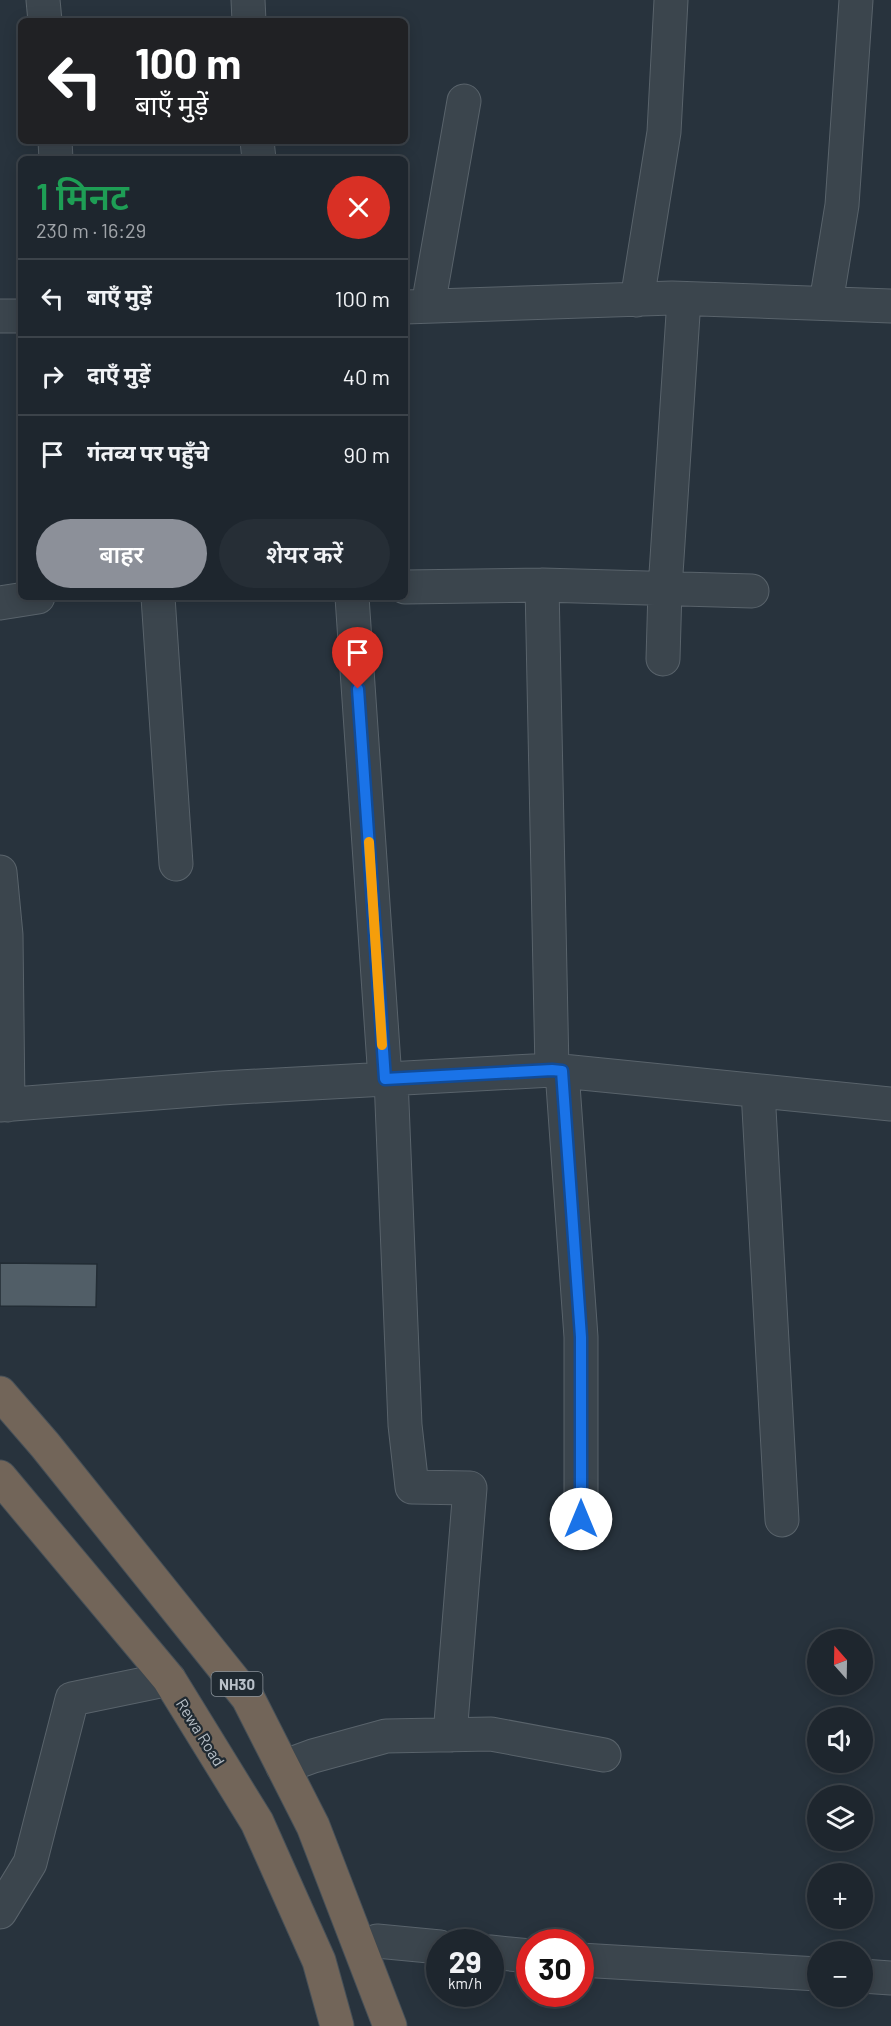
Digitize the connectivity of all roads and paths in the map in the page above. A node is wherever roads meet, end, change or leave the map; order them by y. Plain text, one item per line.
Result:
1 (43, 0) edge
2 (248, 0) edge
3 (671, 0) edge
4 (856, 0) edge
5 (45, 18) edge
6 (249, 18) edge
7 (464, 101) dead end
8 (684, 299) junction
9 (637, 300) junction
10 (826, 303) junction
11 (417, 306) edge
12 (891, 306) edge
13 (0, 316) edge
14 (18, 316) edge
15 (542, 585) junction
16 (408, 587) edge
17 (665, 589) junction
18 (752, 591) dead end
19 (19, 600) edge
20 (158, 600) edge
21 (352, 600) edge
22 (0, 603) edge
23 (663, 659) dead end
24 (176, 864) dead end
25 (0, 872) edge
26 (557, 1070) junction
27 (388, 1079) junction
28 (758, 1090) junction
29 (891, 1104) edge
30 (4, 1105) edge
31 (0, 1393) edge
32 (0, 1477) edge
33 (581, 1519) dead end
34 (782, 1520) dead end
35 (169, 1679) junction
36 (450, 1735) junction
37 (604, 1755) dead end
38 (283, 1767) junction
39 (0, 1912) edge
40 (377, 1941) dead end
41 (426, 1946) edge
42 (594, 1961) edge
43 (807, 1973) edge
44 (873, 1977) edge
45 (891, 1978) edge
46 (337, 2026) edge
47 (390, 2026) edge

1 - 5 street
2 - 6 street
3 - 9 street
4 - 10 street
7 - 11 street
8 - 9 street
8 - 10 street
8 - 17 street
9 - 11 street
10 - 12 street
13 - 14 street
15 - 16 street
15 - 17 street
15 - 26 street
17 - 18 street
17 - 23 street
19 - 22 street
20 - 24 street
21 - 27 street
25 - 30 street
26 - 27 street
26 - 28 street
26 - 33 street
27 - 30 street
27 - 36 street
28 - 29 street
28 - 34 street
31 - 38 highway, NH30
32 - 35 highway, Rewa Road
35 - 39 street
35 - 46 highway, Rewa Road
36 - 37 street
36 - 38 street
38 - 47 highway, NH30
40 - 41 street
42 - 43 street
44 - 45 street

